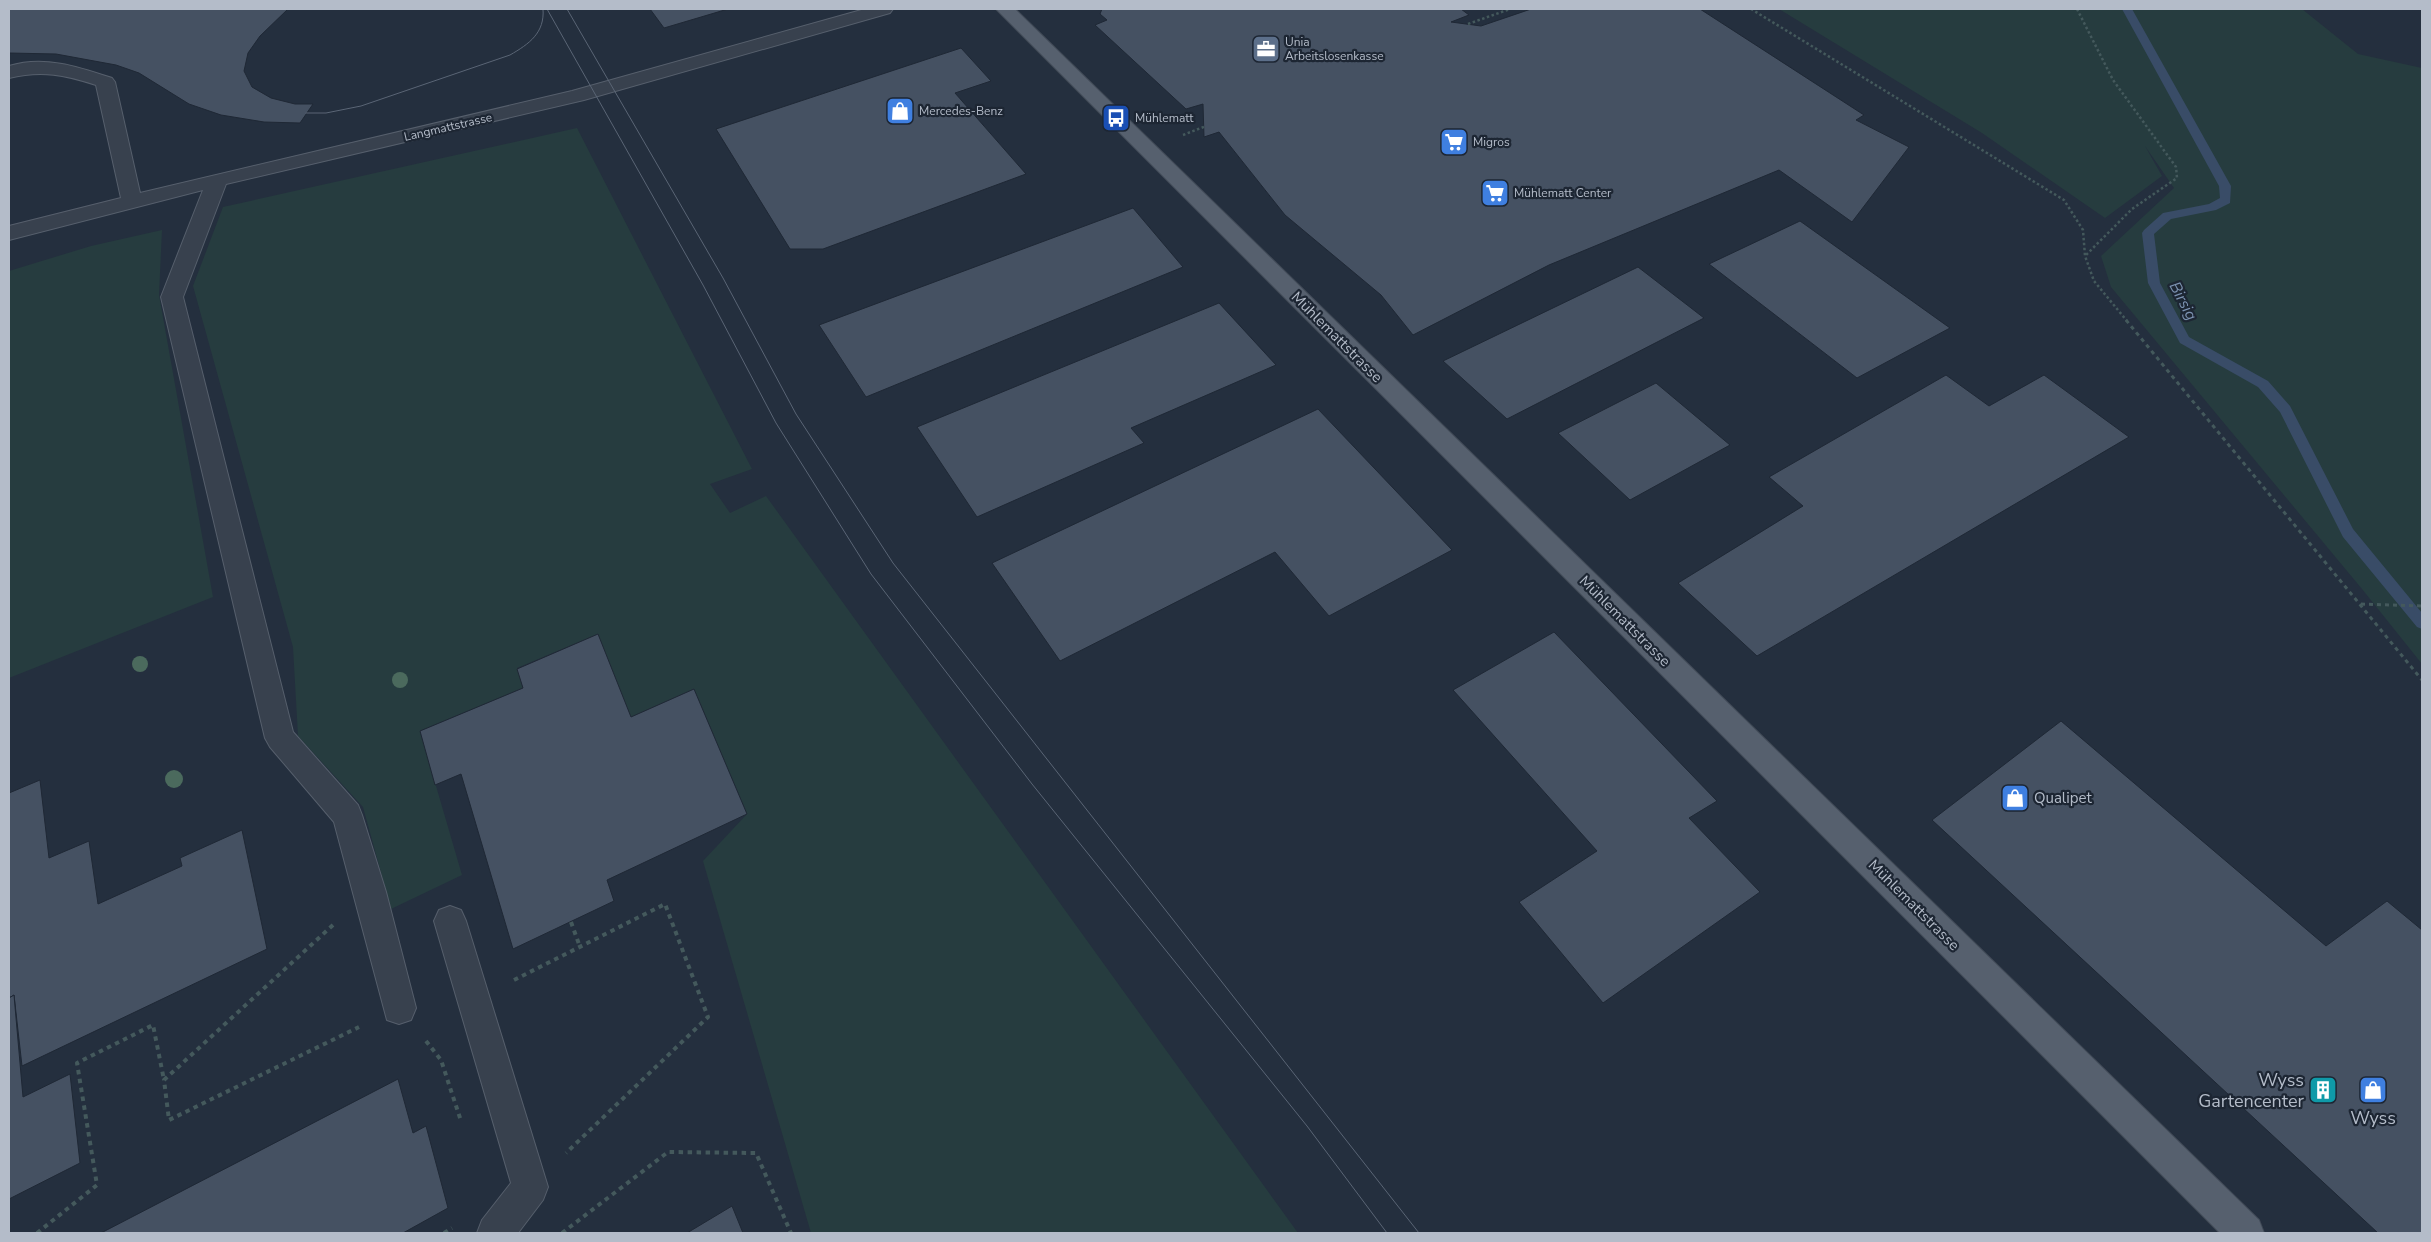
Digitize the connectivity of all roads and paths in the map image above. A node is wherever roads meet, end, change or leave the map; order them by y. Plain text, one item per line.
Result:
1 (884, 9) edge
2 (1005, 9) edge
3 (1510, 9) edge
4 (1751, 9) edge
5 (2077, 9) edge
6 (1468, 24) dead end
7 (9, 72) edge
8 (1206, 126) dead end
9 (1180, 136) dead end
10 (217, 180) junction
11 (132, 202) junction
12 (9, 232) edge
13 (2085, 256) junction
14 (2361, 604) junction
15 (2422, 606) edge
16 (2422, 680) edge
17 (370, 892) junction
18 (450, 921) dead end
19 (571, 922) dead end
20 (580, 947) junction
21 (474, 1001) junction
22 (399, 1008) junction
23 (164, 1080) junction
24 (462, 1123) dead end
25 (530, 1187) junction
26 (37, 1233) edge
27 (495, 1233) edge
28 (562, 1233) edge
29 (790, 1233) edge
30 (2246, 1233) edge

1 - 10 street, Langmattstrasse
2 - 30 main road, Mühlemattstrasse
3 - 6 path
4 - 13 path
5 - 13 path
7 - 11 street
8 - 9 path
10 - 11 street, Langmattstrasse
10 - 17 street
11 - 12 street, Langmattstrasse
13 - 14 path
14 - 15 path
14 - 16 path
17 - 22 street
17 - 23 path
18 - 21 street
19 - 20 path
20 - 21 path
20 - 25 path
21 - 25 street
22 - 23 path
22 - 24 path
23 - 26 path
25 - 27 street
28 - 29 path

